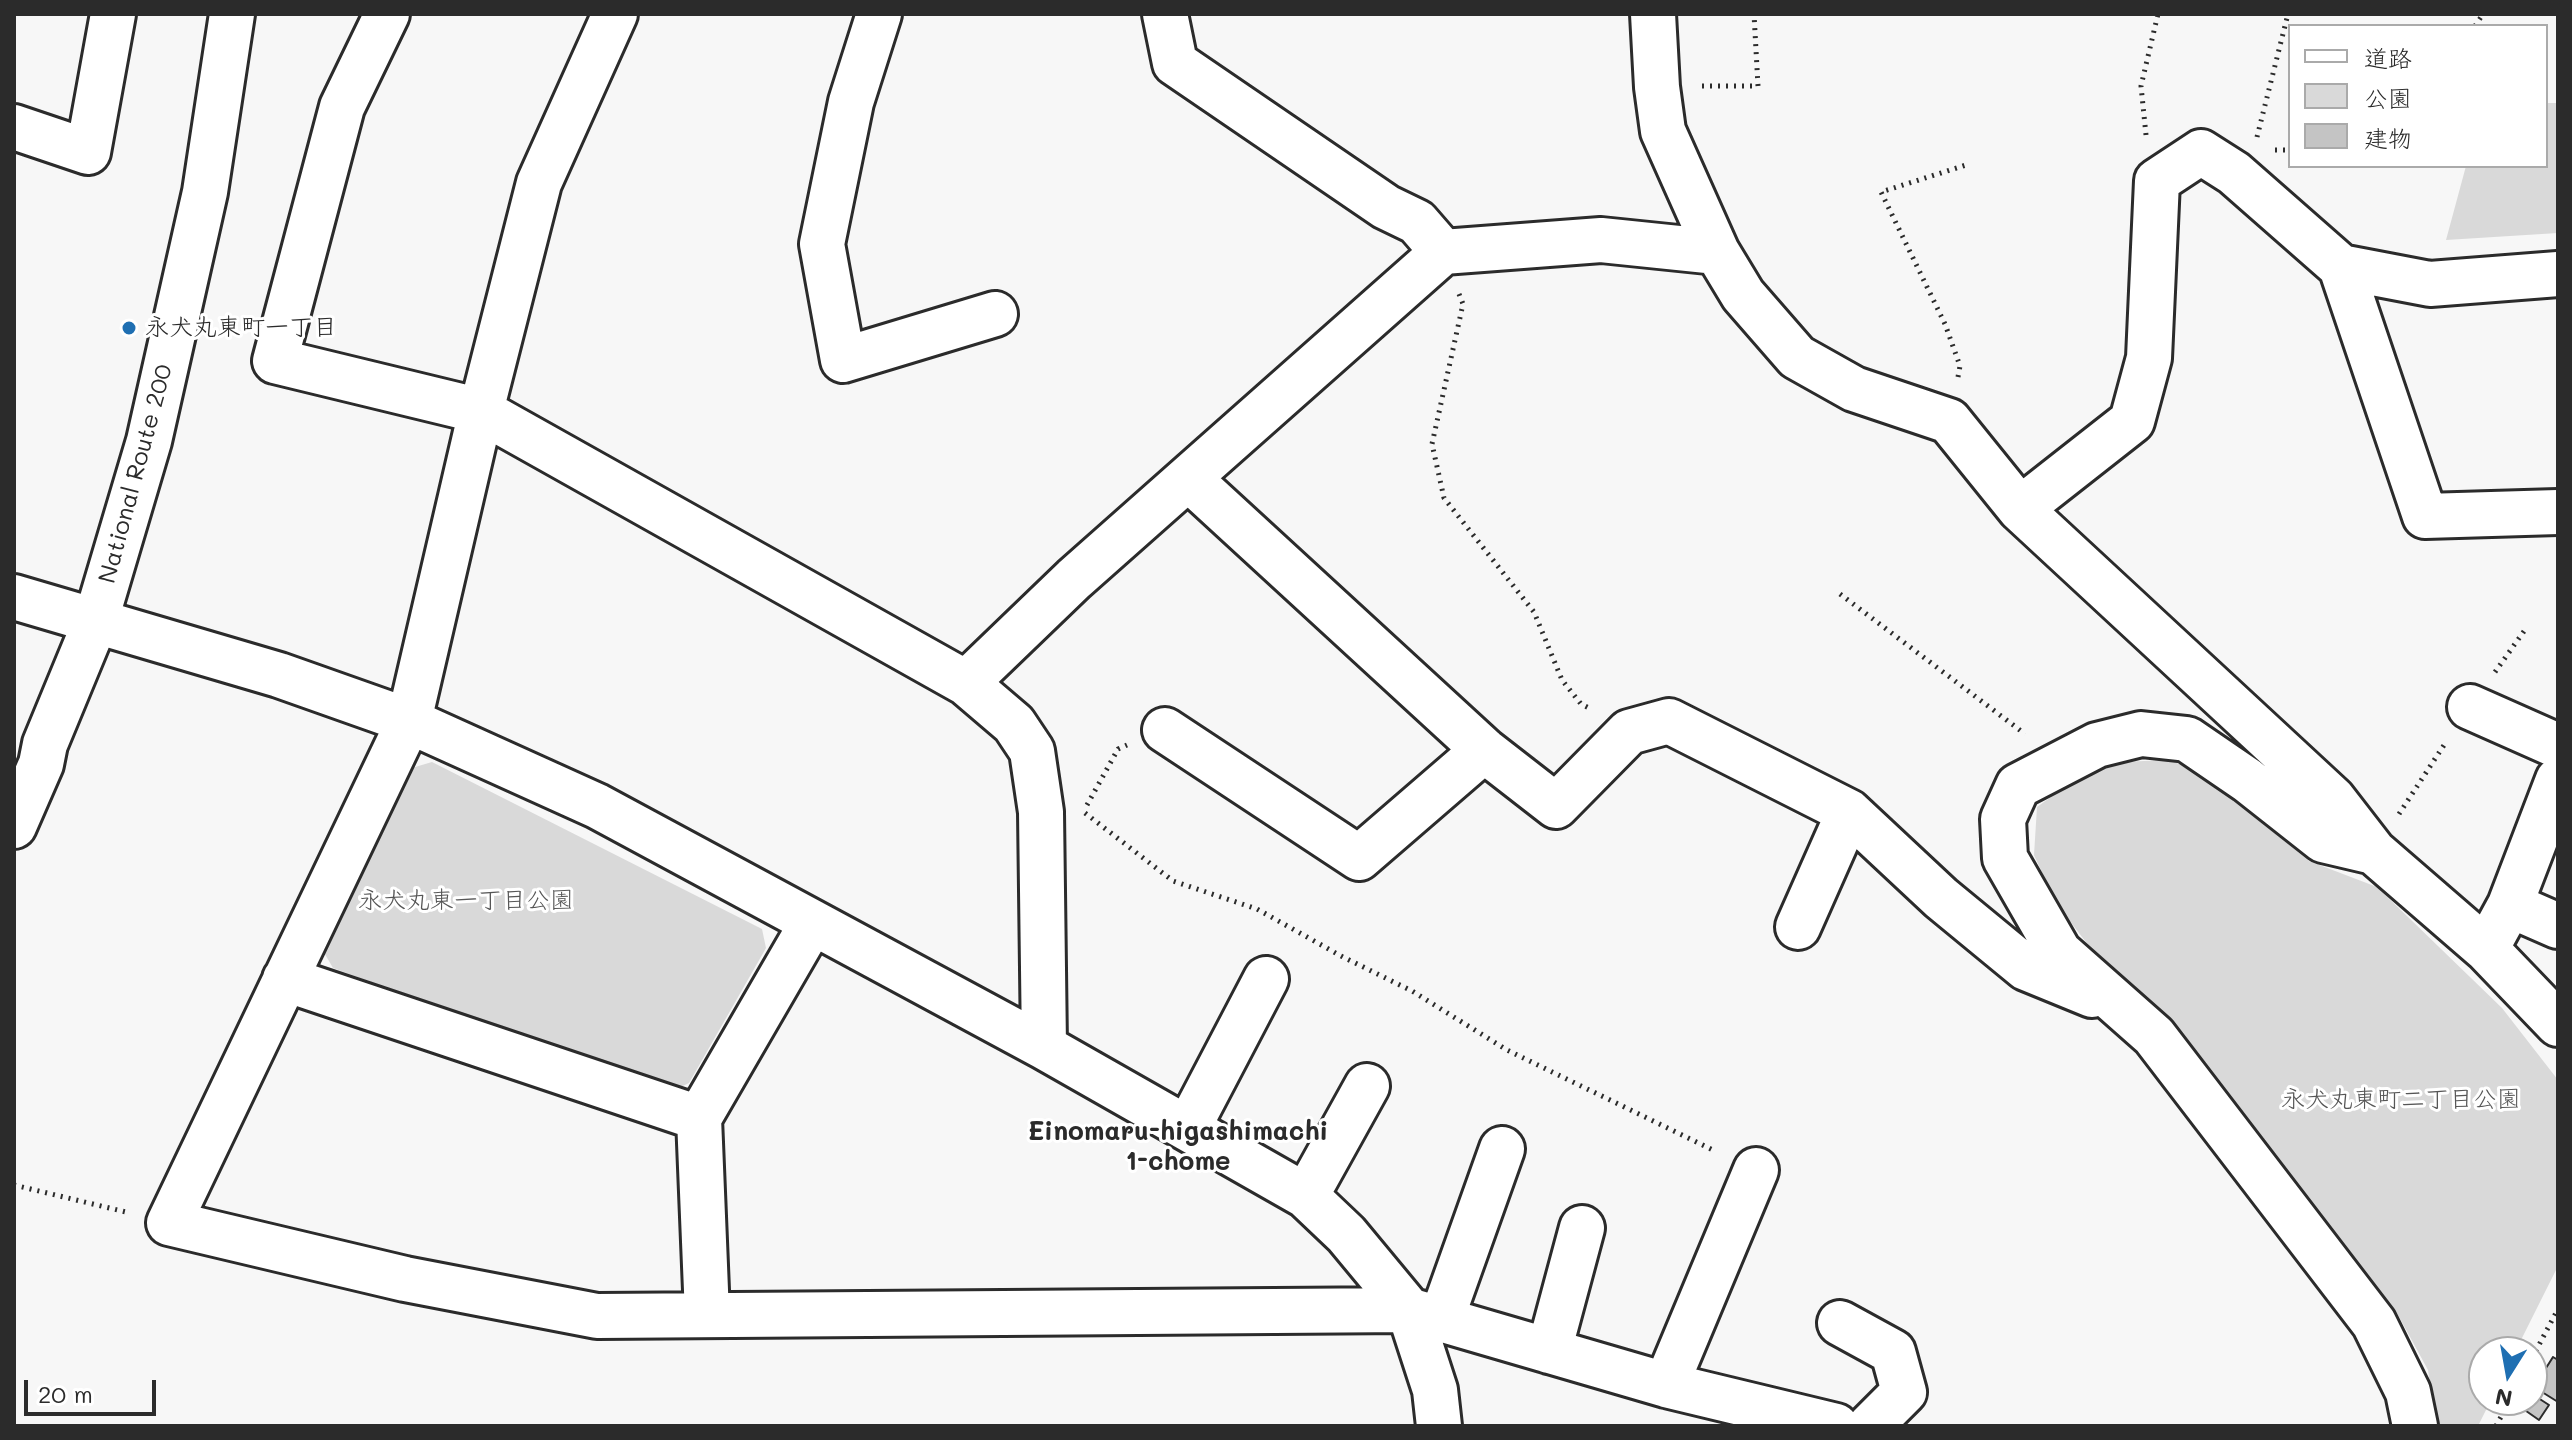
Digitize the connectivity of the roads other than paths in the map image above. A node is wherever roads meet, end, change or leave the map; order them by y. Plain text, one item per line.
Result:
1 (113, 14) edge
2 (232, 14) edge
3 (387, 14) edge
4 (615, 14) edge
5 (879, 14) edge
6 (1165, 14) edge
7 (1653, 14) edge
8 (14, 127) edge
9 (1443, 252) junction
10 (1717, 252) junction
11 (2341, 267) junction
12 (2558, 274) edge
13 (995, 314) dead end
14 (481, 411) junction
15 (1188, 478) junction
16 (2020, 509) junction
17 (2558, 512) edge
18 (14, 597) edge
19 (95, 623) junction
20 (966, 683) junction
21 (2470, 707) dead end
22 (409, 721) junction
23 (1165, 730) road end
24 (2558, 746) edge
25 (1484, 750) junction
26 (2558, 780) edge
27 (1849, 812) junction
28 (14, 826) edge
29 (2374, 852) junction
30 (2510, 905) junction
31 (812, 923) junction
32 (2558, 926) edge
33 (1798, 927) dead end
34 (2486, 949) junction
35 (285, 979) junction
36 (1266, 979) dead end
37 (2124, 1009) junction
38 (2558, 1024) edge
39 (1044, 1047) junction
40 (1367, 1086) dead end
41 (699, 1118) junction
42 (1188, 1128) junction
43 (1502, 1149) dead end
44 (1756, 1170) road end
45 (1306, 1196) junction
46 (1582, 1228) dead end
47 (707, 1315) junction
48 (1425, 1315) junction
49 (1840, 1323) dead end
50 (1549, 1351) junction
51 (1666, 1385) junction
52 (1439, 1426) edge
53 (1836, 1426) edge
54 (1870, 1426) edge
55 (2415, 1426) edge

1 - 8 main road
2 - 19 main road, National Route 200
3 - 14 main road
4 - 14 main road
5 - 13 main road
6 - 9 main road
7 - 10 main road
9 - 10 main road
9 - 15 main road
10 - 16 main road
11 - 12 main road
11 - 16 main road
11 - 17 main road
14 - 20 main road
14 - 22 main road
15 - 20 main road
15 - 25 main road
16 - 29 main road
18 - 19 main road
19 - 22 main road
19 - 28 main road, National Route 200
20 - 39 main road
21 - 24 main road
22 - 31 main road
22 - 35 main road
23 - 25 main road
25 - 27 main road
26 - 30 main road
27 - 33 main road
27 - 37 main road
29 - 34 main road
29 - 37 main road
30 - 32 main road
30 - 34 main road
31 - 39 main road
31 - 41 main road
34 - 38 main road
35 - 41 main road
35 - 47 main road
36 - 42 main road
37 - 55 main road
39 - 42 main road
40 - 45 main road
41 - 47 main road
42 - 45 main road
43 - 48 main road
44 - 51 main road
45 - 48 main road
46 - 50 main road
47 - 48 main road
48 - 50 main road
48 - 52 main road
49 - 54 main road
50 - 51 main road
51 - 53 main road

